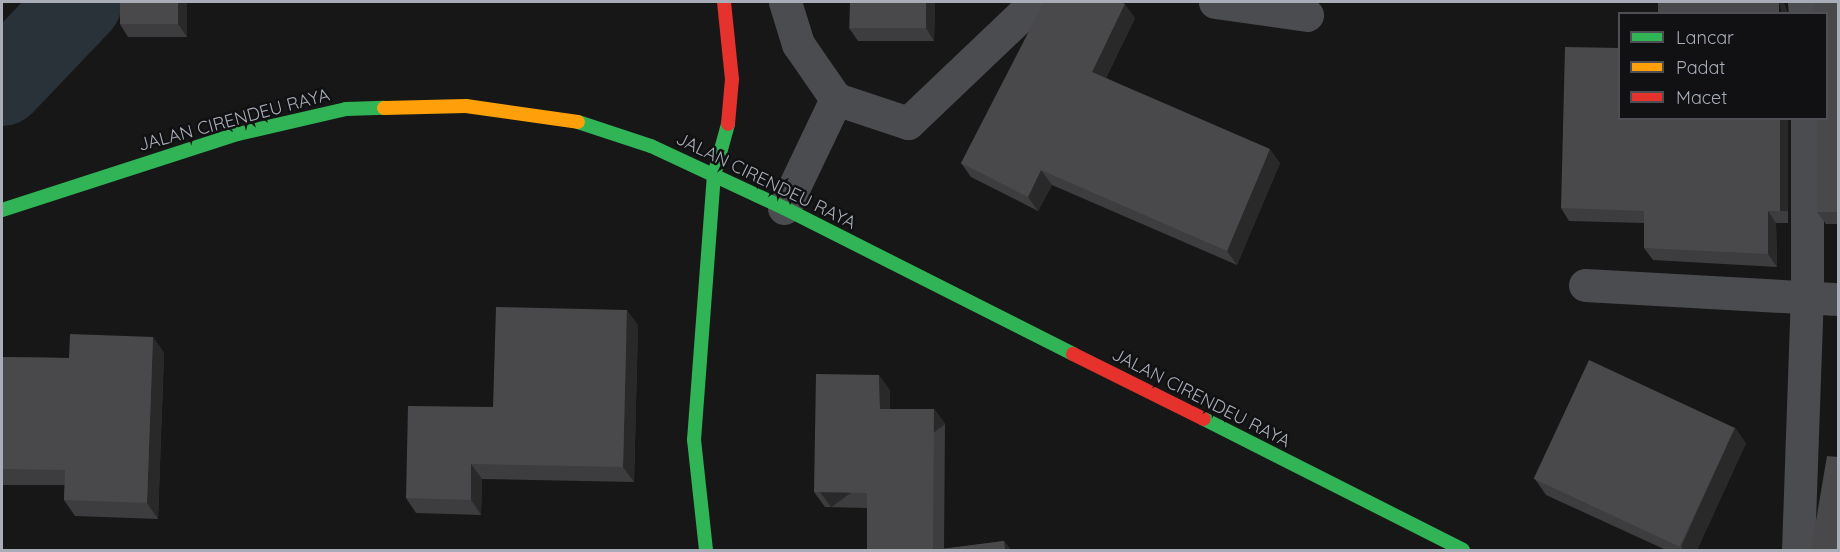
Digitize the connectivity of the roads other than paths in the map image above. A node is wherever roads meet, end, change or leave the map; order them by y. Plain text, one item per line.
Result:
1 (724, 2) edge
2 (785, 2) edge
3 (1035, 2) edge
4 (1215, 2) edge
5 (1307, 15) dead end
6 (836, 99) junction
7 (1807, 120) edge
8 (714, 175) junction
9 (784, 208) junction
10 (2, 210) edge
11 (1585, 285) dead end
12 (1823, 298) edge
13 (706, 550) edge
14 (1463, 550) edge
15 (1798, 550) edge

1 - 8 main road
2 - 6 street
3 - 6 street
4 - 5 street
6 - 9 street
7 - 12 street
8 - 9 main road, JALAN CIRENDEU RAYA
8 - 10 main road, JALAN CIRENDEU RAYA
8 - 13 main road
9 - 14 main road, JALAN CIRENDEU RAYA
11 - 12 street
12 - 15 street

